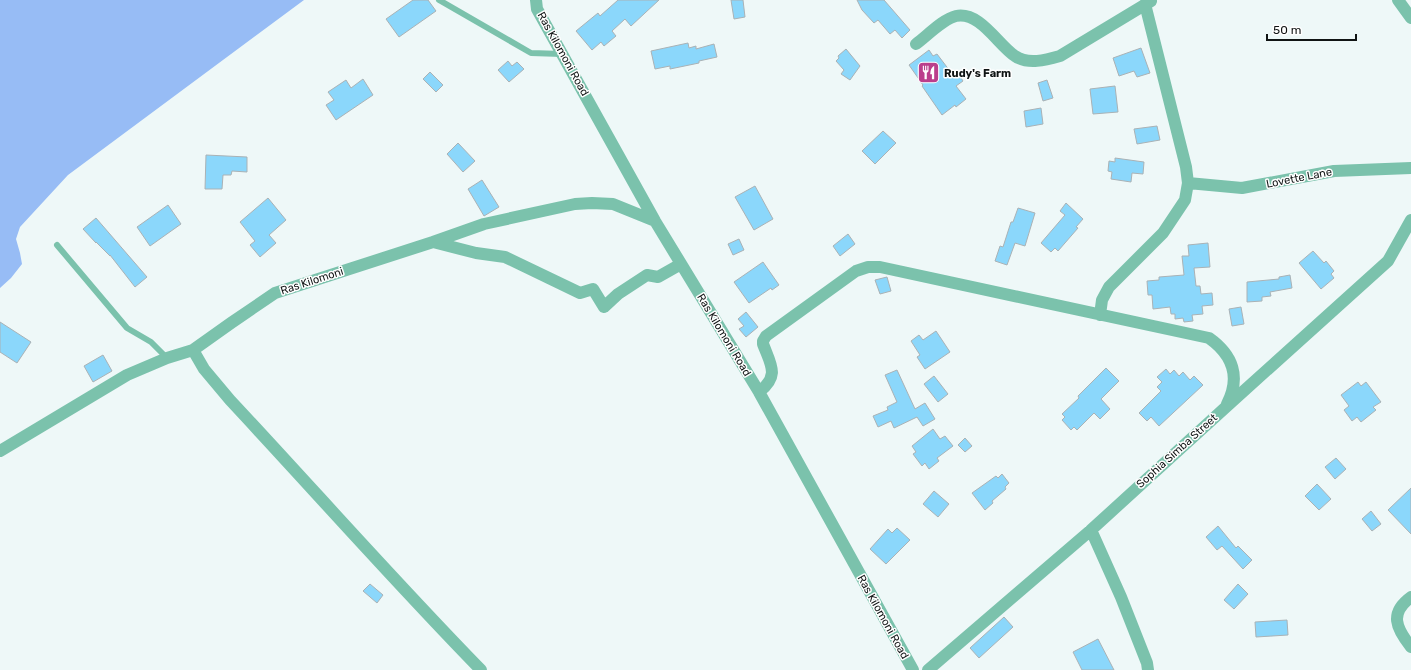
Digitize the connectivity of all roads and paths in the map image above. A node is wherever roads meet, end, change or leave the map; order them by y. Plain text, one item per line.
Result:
1 (438, 0) edge
2 (536, 0) edge
3 (1398, 0) edge
4 (1148, 2) edge
5 (1411, 18) edge
6 (916, 44) dead end
7 (562, 54) junction
8 (1411, 168) edge
9 (1188, 183) junction
10 (1411, 220) edge
11 (655, 221) junction
12 (433, 242) junction
13 (57, 245) dead end
14 (681, 264) junction
15 (1100, 315) junction
16 (193, 350) junction
17 (167, 358) junction
18 (759, 392) junction
19 (1226, 406) junction
20 (0, 450) edge
21 (1091, 530) junction
22 (1411, 597) edge
23 (1411, 647) edge
24 (481, 670) edge
25 (913, 670) edge
26 (928, 670) edge
27 (1148, 670) edge

1 - 7 lane
2 - 7 street, Ras Kilomoni Road
3 - 5 street
4 - 6 street
4 - 9 street
7 - 11 street, Ras Kilomoni Road
8 - 9 street, Lovette Lane
9 - 15 street
10 - 19 street, Sophia Simba Street
11 - 12 street, Ras Kilomoni
11 - 14 street, Ras Kilomoni Road
12 - 14 street
12 - 16 street, Ras Kilomoni
13 - 17 lane
14 - 18 street, Ras Kilomoni Road
15 - 18 street
15 - 19 street
16 - 17 street, Ras Kilomoni
16 - 24 street
17 - 20 street, Ras Kilomoni
18 - 25 street, Ras Kilomoni Road
19 - 21 street, Sophia Simba Street
21 - 26 street, Sophia Simba Street
21 - 27 street
22 - 23 street

